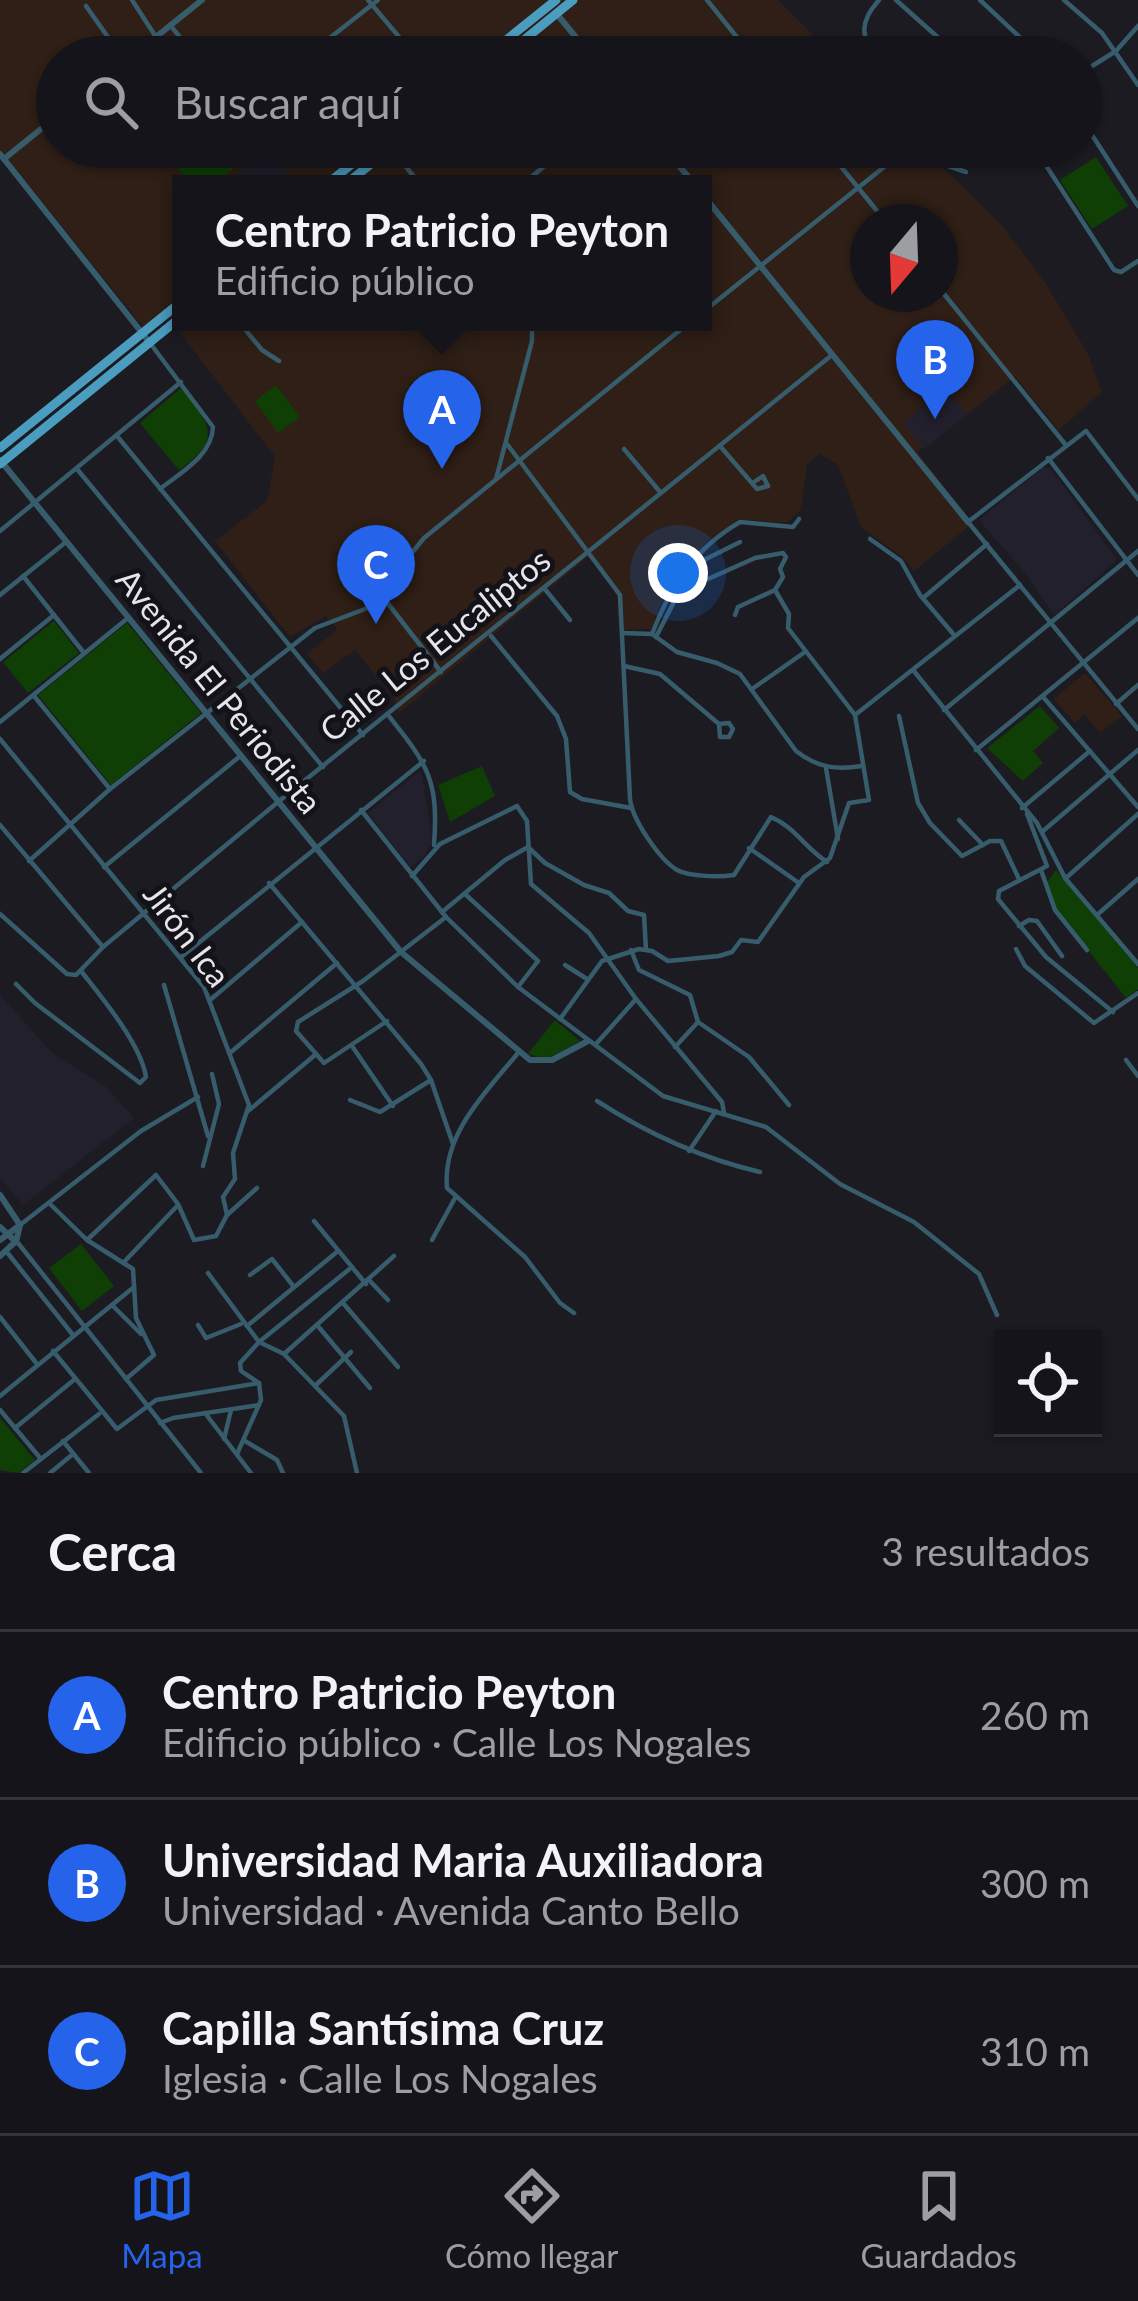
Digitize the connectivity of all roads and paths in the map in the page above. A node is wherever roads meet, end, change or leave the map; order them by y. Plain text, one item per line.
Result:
1 (132, 0) edge
2 (185, 0) edge
3 (202, 0) edge
4 (573, 0) edge
5 (707, 0) edge
6 (879, 0) edge
7 (896, 0) edge
8 (980, 0) edge
9 (1064, 0) edge
10 (373, 2) edge
11 (86, 6) dead end
12 (554, 6) edge
13 (191, 8) junction
14 (170, 25) junction
15 (1138, 26) edge
16 (110, 36) edge
17 (155, 36) edge
18 (157, 36) edge
19 (179, 36) edge
20 (332, 36) edge
21 (400, 36) edge
22 (513, 36) edge
23 (523, 36) edge
24 (576, 36) edge
25 (736, 36) edge
26 (865, 36) edge
27 (936, 36) edge
28 (1019, 36) edge
29 (1101, 36) edge
30 (1102, 37) edge
31 (1116, 51) junction
32 (1102, 60) edge
33 (1138, 85) edge
34 (36, 131) edge
35 (1102, 150) edge
36 (2, 156) edge
37 (842, 168) edge
38 (879, 168) edge
39 (954, 168) edge
40 (1048, 168) edge
41 (966, 172) dead end
42 (856, 186) junction
43 (871, 204) edge
44 (1138, 206) edge
45 (712, 207) edge
46 (1138, 261) edge
47 (760, 265) junction
48 (712, 305) edge
49 (172, 309) edge
50 (958, 311) edge
51 (172, 325) edge
52 (246, 331) edge
53 (531, 331) edge
54 (679, 331) edge
55 (144, 332) junction
56 (150, 343) junction
57 (832, 355) junction
58 (279, 362) dead end
59 (181, 382) junction
60 (116, 436) junction
61 (507, 444) junction
62 (1065, 444) junction
63 (720, 446) junction
64 (0, 448) edge
65 (624, 448) dead end
66 (1048, 458) junction
67 (517, 461) junction
68 (1, 462) edge
69 (77, 469) junction
70 (496, 479) junction
71 (754, 482) dead end
72 (160, 489) junction
73 (661, 494) junction
74 (1138, 499) edge
75 (35, 502) junction
76 (799, 519) dead end
77 (968, 522) junction
78 (0, 531) edge
79 (871, 539) dead end
80 (67, 542) junction
81 (740, 542) dead end
82 (987, 544) junction
83 (1138, 551) edge
84 (590, 552) junction
85 (1126, 561) junction
86 (684, 570) junction
87 (1138, 575) edge
88 (23, 576) junction
89 (1020, 584) junction
90 (544, 588) junction
91 (775, 590) junction
92 (0, 595) edge
93 (923, 598) junction
94 (386, 602) junction
95 (54, 615) junction
96 (736, 615) dead end
97 (128, 618) junction
98 (1138, 618) edge
99 (570, 620) dead end
100 (1052, 625) junction
101 (622, 633) junction
102 (489, 634) junction
103 (654, 636) junction
104 (955, 636) junction
105 (290, 647) junction
106 (805, 652) junction
107 (84, 653) junction
108 (0, 659) edge
109 (1083, 665) junction
110 (624, 666) junction
111 (913, 670) junction
112 (442, 672) junction
113 (249, 680) junction
114 (1138, 685) edge
115 (752, 688) junction
116 (33, 695) junction
117 (1043, 697) junction
118 (1116, 704) junction
119 (944, 710) junction
120 (206, 713) junction
121 (388, 715) junction
122 (855, 715) junction
123 (899, 716) dead end
124 (0, 722) edge
125 (719, 724) dead end
126 (1138, 729) edge
127 (363, 735) junction
128 (0, 739) edge
129 (976, 750) junction
130 (1138, 750) edge
131 (1090, 751) junction
132 (241, 756) junction
133 (424, 760) junction
134 (864, 766) junction
135 (322, 767) junction
136 (826, 768) junction
137 (1109, 773) junction
138 (110, 789) junction
139 (278, 802) junction
140 (631, 808) junction
141 (361, 811) junction
142 (1024, 811) junction
143 (1138, 811) edge
144 (959, 820) dead end
145 (0, 825) edge
146 (70, 826) junction
147 (1042, 831) junction
148 (838, 839) junction
149 (983, 845) junction
150 (315, 847) junction
151 (528, 847) junction
152 (748, 848) junction
153 (434, 849) junction
154 (29, 861) junction
155 (826, 862) junction
156 (104, 867) junction
157 (1041, 870) junction
158 (412, 876) junction
159 (1065, 878) junction
160 (1018, 879) junction
161 (1138, 880) edge
162 (269, 883) junction
163 (799, 883) junction
164 (465, 894) junction
165 (0, 914) edge
166 (142, 914) junction
167 (444, 915) junction
168 (1097, 915) junction
169 (302, 922) junction
170 (1019, 926) junction
171 (103, 947) junction
172 (1016, 949) dead end
173 (632, 950) junction
174 (646, 950) junction
175 (1087, 950) dead end
176 (401, 952) junction
177 (1062, 956) dead end
178 (181, 957) junction
179 (608, 958) junction
180 (337, 963) junction
181 (565, 964) dead end
182 (1138, 964) edge
183 (80, 971) junction
184 (587, 980) junction
185 (16, 984) dead end
186 (164, 985) dead end
187 (356, 985) junction
188 (518, 987) junction
189 (1138, 992) edge
190 (636, 999) junction
191 (209, 1000) junction
192 (1112, 1012) junction
193 (560, 1019) junction
194 (387, 1021) junction
195 (698, 1022) junction
196 (591, 1043) junction
197 (351, 1046) junction
198 (675, 1047) junction
199 (231, 1052) junction
200 (518, 1053) junction
201 (315, 1054) junction
202 (1126, 1060) dead end
203 (212, 1073) dead end
204 (1138, 1076) edge
205 (430, 1080) junction
206 (197, 1097) junction
207 (350, 1100) dead end
208 (597, 1101) dead end
209 (789, 1105) dead end
210 (393, 1106) junction
211 (248, 1111) junction
212 (720, 1112) junction
213 (208, 1136) junction
214 (453, 1144) junction
215 (689, 1151) junction
216 (202, 1166) dead end
217 (760, 1172) dead end
218 (256, 1188) dead end
219 (0, 1196) edge
220 (455, 1198) junction
221 (50, 1204) junction
222 (178, 1204) junction
223 (227, 1215) junction
224 (314, 1221) dead end
225 (20, 1225) junction
226 (0, 1227) edge
227 (3, 1237) edge
228 (87, 1240) junction
229 (432, 1240) dead end
230 (16, 1241) junction
231 (338, 1251) junction
232 (3, 1253) edge
233 (394, 1256) dead end
234 (124, 1262) junction
235 (352, 1267) junction
236 (208, 1273) dead end
237 (250, 1275) dead end
238 (367, 1282) junction
239 (134, 1287) junction
240 (293, 1287) junction
241 (388, 1300) dead end
242 (343, 1304) junction
243 (112, 1305) junction
244 (574, 1313) dead end
245 (997, 1315) dead end
246 (0, 1317) edge
247 (198, 1325) dead end
248 (245, 1325) junction
249 (317, 1325) junction
250 (84, 1327) junction
251 (144, 1334) junction
252 (73, 1335) junction
253 (259, 1342) junction
254 (53, 1351) junction
255 (351, 1352) dead end
256 (284, 1354) junction
257 (345, 1358) junction
258 (37, 1364) junction
259 (398, 1367) dead end
260 (0, 1378) edge
261 (75, 1379) junction
262 (126, 1379) junction
263 (259, 1383) junction
264 (317, 1384) junction
265 (370, 1388) dead end
266 (8, 1389) junction
267 (0, 1396) edge
268 (259, 1405) junction
269 (147, 1406) junction
270 (0, 1410) edge
271 (231, 1410) junction
272 (101, 1412) junction
273 (205, 1412) junction
274 (160, 1423) junction
275 (15, 1428) junction
276 (224, 1439) junction
277 (63, 1441) junction
278 (245, 1441) junction
279 (73, 1454) junction
280 (237, 1454) junction
281 (40, 1459) junction
282 (23, 1473) edge
283 (50, 1473) edge
284 (89, 1473) edge
285 (201, 1473) edge
286 (251, 1473) edge
287 (283, 1473) edge
288 (357, 1473) edge

1 - 17 street
2 - 13 street
3 - 13 street
4 - 12 main road
5 - 25 street
6 - 26 street
7 - 27 street
8 - 28 street
9 - 29 street
10 - 20 street
10 - 21 street
11 - 16 street
12 - 22 main road
12 - 23 main road
12 - 24 street
13 - 14 street
14 - 18 street
14 - 19 street
15 - 31 street
30 - 31 street
31 - 32 street
31 - 33 street
34 - 36 street
35 - 44 street
36 - 55 street
37 - 42 street
38 - 42 street
39 - 41 street
40 - 46 street
42 - 43 street
42 - 47 street
45 - 47 street
47 - 48 street
47 - 57 street
49 - 55 main road
50 - 62 street
51 - 56 main road
52 - 58 street
53 - 61 street
54 - 67 street
55 - 56 street
55 - 64 main road
56 - 59 street
56 - 68 main road
57 - 63 street, Calle Los Eucaliptos
57 - 77 street
59 - 60 street
59 - 72 street
60 - 69 street
60 - 72 street
61 - 67 street
61 - 70 street
62 - 66 street
62 - 74 street
63 - 71 street
63 - 73 street, Calle Los Eucaliptos
65 - 73 street
66 - 77 street
66 - 85 street
67 - 70 street
67 - 84 street
68 - 75 street, Avenida El Periodista
69 - 75 street
69 - 113 street
70 - 94 street
72 - 105 street
73 - 84 street, Calle Los Eucaliptos
75 - 78 street
75 - 80 street, Avenida El Periodista
76 - 86 street
77 - 82 street
79 - 93 street
80 - 88 street
80 - 97 street, Avenida El Periodista
81 - 86 street
82 - 89 street
82 - 93 street
83 - 85 street
84 - 90 street, Calle Los Eucaliptos
84 - 101 street
85 - 87 street
85 - 100 street
86 - 103 street
88 - 92 street
88 - 95 street
89 - 100 street
89 - 104 street
90 - 99 street
90 - 102 street, Calle Los Eucaliptos
91 - 96 street
91 - 103 street
91 - 106 street
93 - 104 street
94 - 105 street
94 - 112 street
95 - 107 street
95 - 108 street
97 - 107 street
97 - 120 street, Avenida El Periodista
98 - 109 street
100 - 109 street
100 - 119 street
101 - 103 street
101 - 110 street
102 - 112 street, Calle Los Eucaliptos
102 - 140 street
103 - 115 street
104 - 111 street
105 - 113 street
105 - 127 street
106 - 115 street
106 - 122 street
107 - 116 street
109 - 117 street
109 - 118 street
110 - 125 street
110 - 140 street
111 - 119 street
111 - 122 street
112 - 121 street, Calle Los Eucaliptos
113 - 120 street
113 - 135 street
114 - 118 street
115 - 136 street
116 - 124 street
116 - 138 street
117 - 129 street
117 - 131 street
118 - 126 street
119 - 129 street
120 - 132 street, Avenida El Periodista
120 - 138 street
121 - 127 street, Calle Los Eucaliptos
121 - 133 street
122 - 134 street
123 - 149 street
127 - 135 street, Calle Los Eucaliptos
128 - 146 street, Jirón Ica
129 - 142 street
130 - 137 street
131 - 137 street
131 - 142 street
132 - 139 street, Avenida El Periodista
132 - 156 street
133 - 141 street
133 - 153 street
134 - 136 street
134 - 148 street
135 - 139 street, Calle Los Eucaliptos
136 - 148 street
137 - 143 street
137 - 147 street
138 - 146 street
139 - 150 street, Avenida El Periodista
139 - 166 street, Calle Los Eucaliptos
140 - 152 street
141 - 150 street
141 - 158 street
142 - 147 street
142 - 157 street
143 - 159 street
144 - 149 street
145 - 154 street
146 - 154 street
146 - 156 street, Jirón Ica
147 - 159 street
148 - 155 street
149 - 160 street
150 - 162 street
150 - 176 street, Avenida El Periodista
151 - 153 street
151 - 164 street
151 - 174 street
151 - 179 street
152 - 155 street
152 - 163 street
153 - 158 street
154 - 171 street
155 - 163 street
156 - 166 street, Jirón Ica
157 - 160 street
157 - 175 street
158 - 167 street
159 - 168 street
160 - 170 street
161 - 168 street
162 - 169 street
162 - 178 street
163 - 174 street
164 - 167 street
164 - 188 street
165 - 183 street, Calle Los Eucaliptos
166 - 171 street, Calle Los Eucaliptos
166 - 178 street, Jirón Ica
167 - 176 street
167 - 188 street
168 - 182 street
169 - 180 street
169 - 191 street
170 - 177 street
170 - 192 street
171 - 183 street, Calle Los Eucaliptos
172 - 192 street
173 - 174 street
173 - 179 street
173 - 195 street
176 - 187 street
176 - 200 street, Avenida El Periodista
178 - 191 street, Jirón Ica
179 - 184 street
179 - 190 street
180 - 187 street
180 - 199 street
181 - 184 street
183 - 185 street
184 - 193 street
186 - 206 street
187 - 194 street
187 - 201 street
188 - 193 street
189 - 192 street
190 - 196 street
190 - 198 street
191 - 199 street, Jirón Ica
193 - 196 street
194 - 197 street
194 - 205 street
195 - 198 street
195 - 209 street
196 - 200 street
196 - 212 street
197 - 201 street
197 - 210 street
198 - 212 street
199 - 211 street, Jirón Ica
200 - 214 street
201 - 211 street
202 - 204 street
203 - 213 street
205 - 210 street
205 - 214 street
206 - 213 street
206 - 221 street
207 - 210 street
208 - 215 street
211 - 223 street, Jirón Ica
212 - 215 street
212 - 245 street
213 - 216 street
214 - 220 street
215 - 217 street
218 - 223 street
219 - 225 street
220 - 229 street
220 - 244 street
221 - 225 street
221 - 228 street
222 - 223 street
222 - 228 street
222 - 234 street
224 - 231 street
225 - 227 street
225 - 230 street
226 - 227 street
227 - 230 street
228 - 234 street
230 - 232 street
230 - 250 street
231 - 235 street
231 - 240 street
232 - 252 street
233 - 238 street
234 - 239 street
235 - 238 street
235 - 253 street
236 - 248 street
237 - 240 street
238 - 241 street
238 - 242 street
239 - 243 street
239 - 251 street
240 - 248 street
242 - 249 street
242 - 259 street
243 - 250 street
243 - 251 street
246 - 258 street
247 - 248 street
248 - 253 street
249 - 256 street
249 - 257 street
250 - 252 street
250 - 262 street
251 - 262 street
252 - 254 street
253 - 256 street
253 - 263 street
254 - 258 street
254 - 261 street
255 - 257 street
256 - 264 street
257 - 264 street
257 - 265 street
258 - 266 street
260 - 266 street
261 - 272 street
261 - 275 street
262 - 269 street
263 - 268 street
263 - 269 street
264 - 288 street
266 - 267 street
268 - 271 street
268 - 278 street
269 - 272 street
269 - 274 street
270 - 275 street
271 - 273 street
271 - 276 street
272 - 277 street
273 - 274 street
273 - 276 street
274 - 285 street
275 - 281 street
276 - 280 street
277 - 279 street
277 - 281 street
278 - 280 street
278 - 287 street
279 - 283 street
279 - 284 street
280 - 286 street
281 - 282 street

